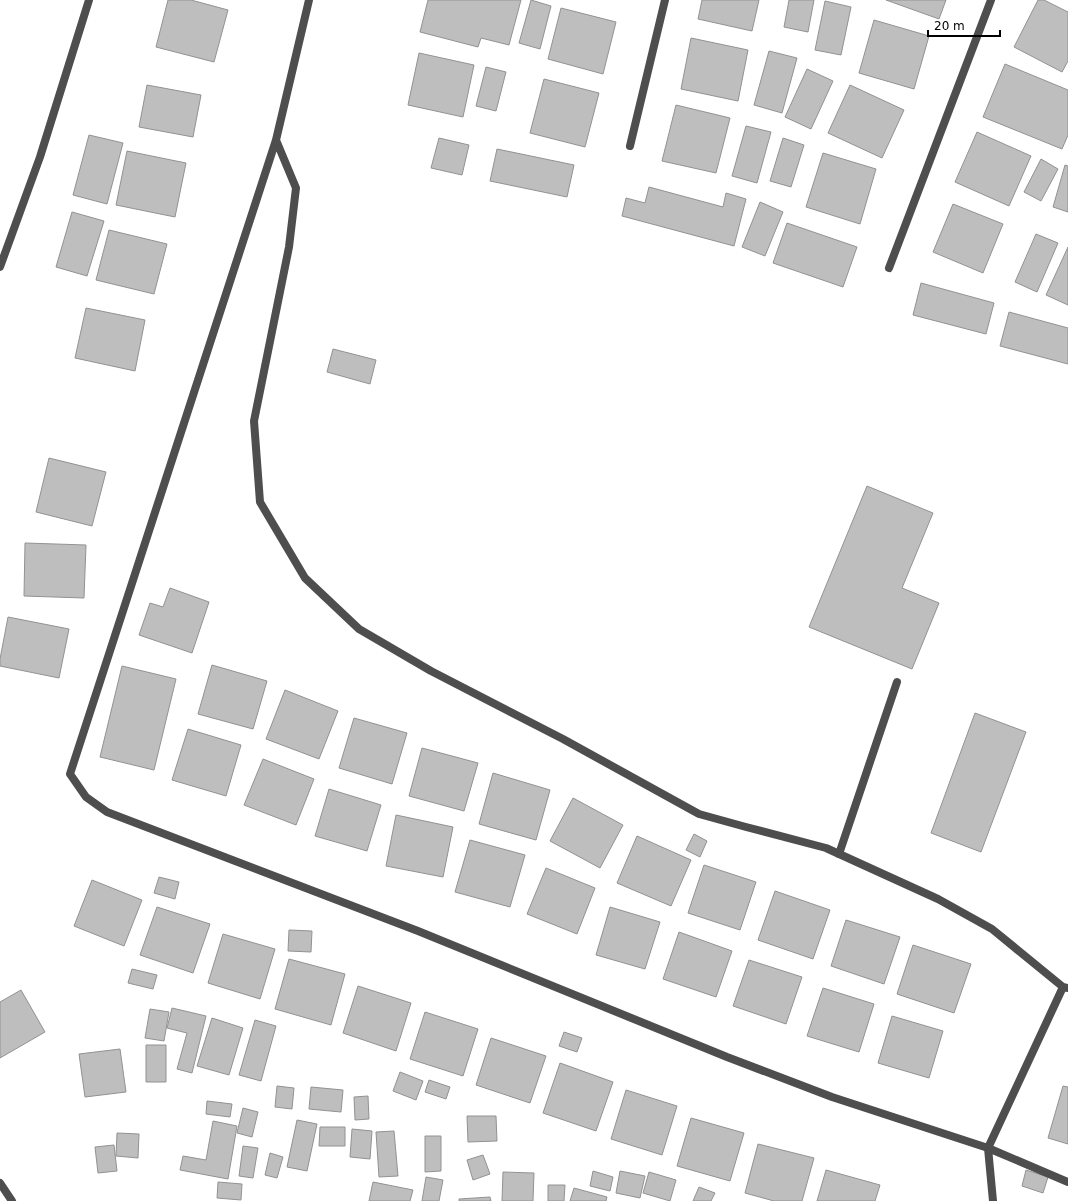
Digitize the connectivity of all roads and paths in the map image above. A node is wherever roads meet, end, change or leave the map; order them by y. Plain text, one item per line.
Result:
1 (89, 0) edge
2 (310, 0) edge
3 (665, 0) edge
4 (991, 0) edge
5 (276, 140) junction
6 (630, 146) dead end
7 (0, 268) edge
8 (889, 268) dead end
9 (897, 682) dead end
10 (839, 854) junction
11 (1065, 987) edge
12 (988, 1148) junction
13 (1068, 1182) edge
14 (0, 1183) edge
15 (12, 1201) edge
16 (993, 1201) edge

1 - 7 street
2 - 5 street
3 - 6 street
4 - 8 street
5 - 10 street
5 - 12 street
9 - 10 street
10 - 11 street
11 - 12 street
12 - 13 street
12 - 16 street
14 - 15 street

